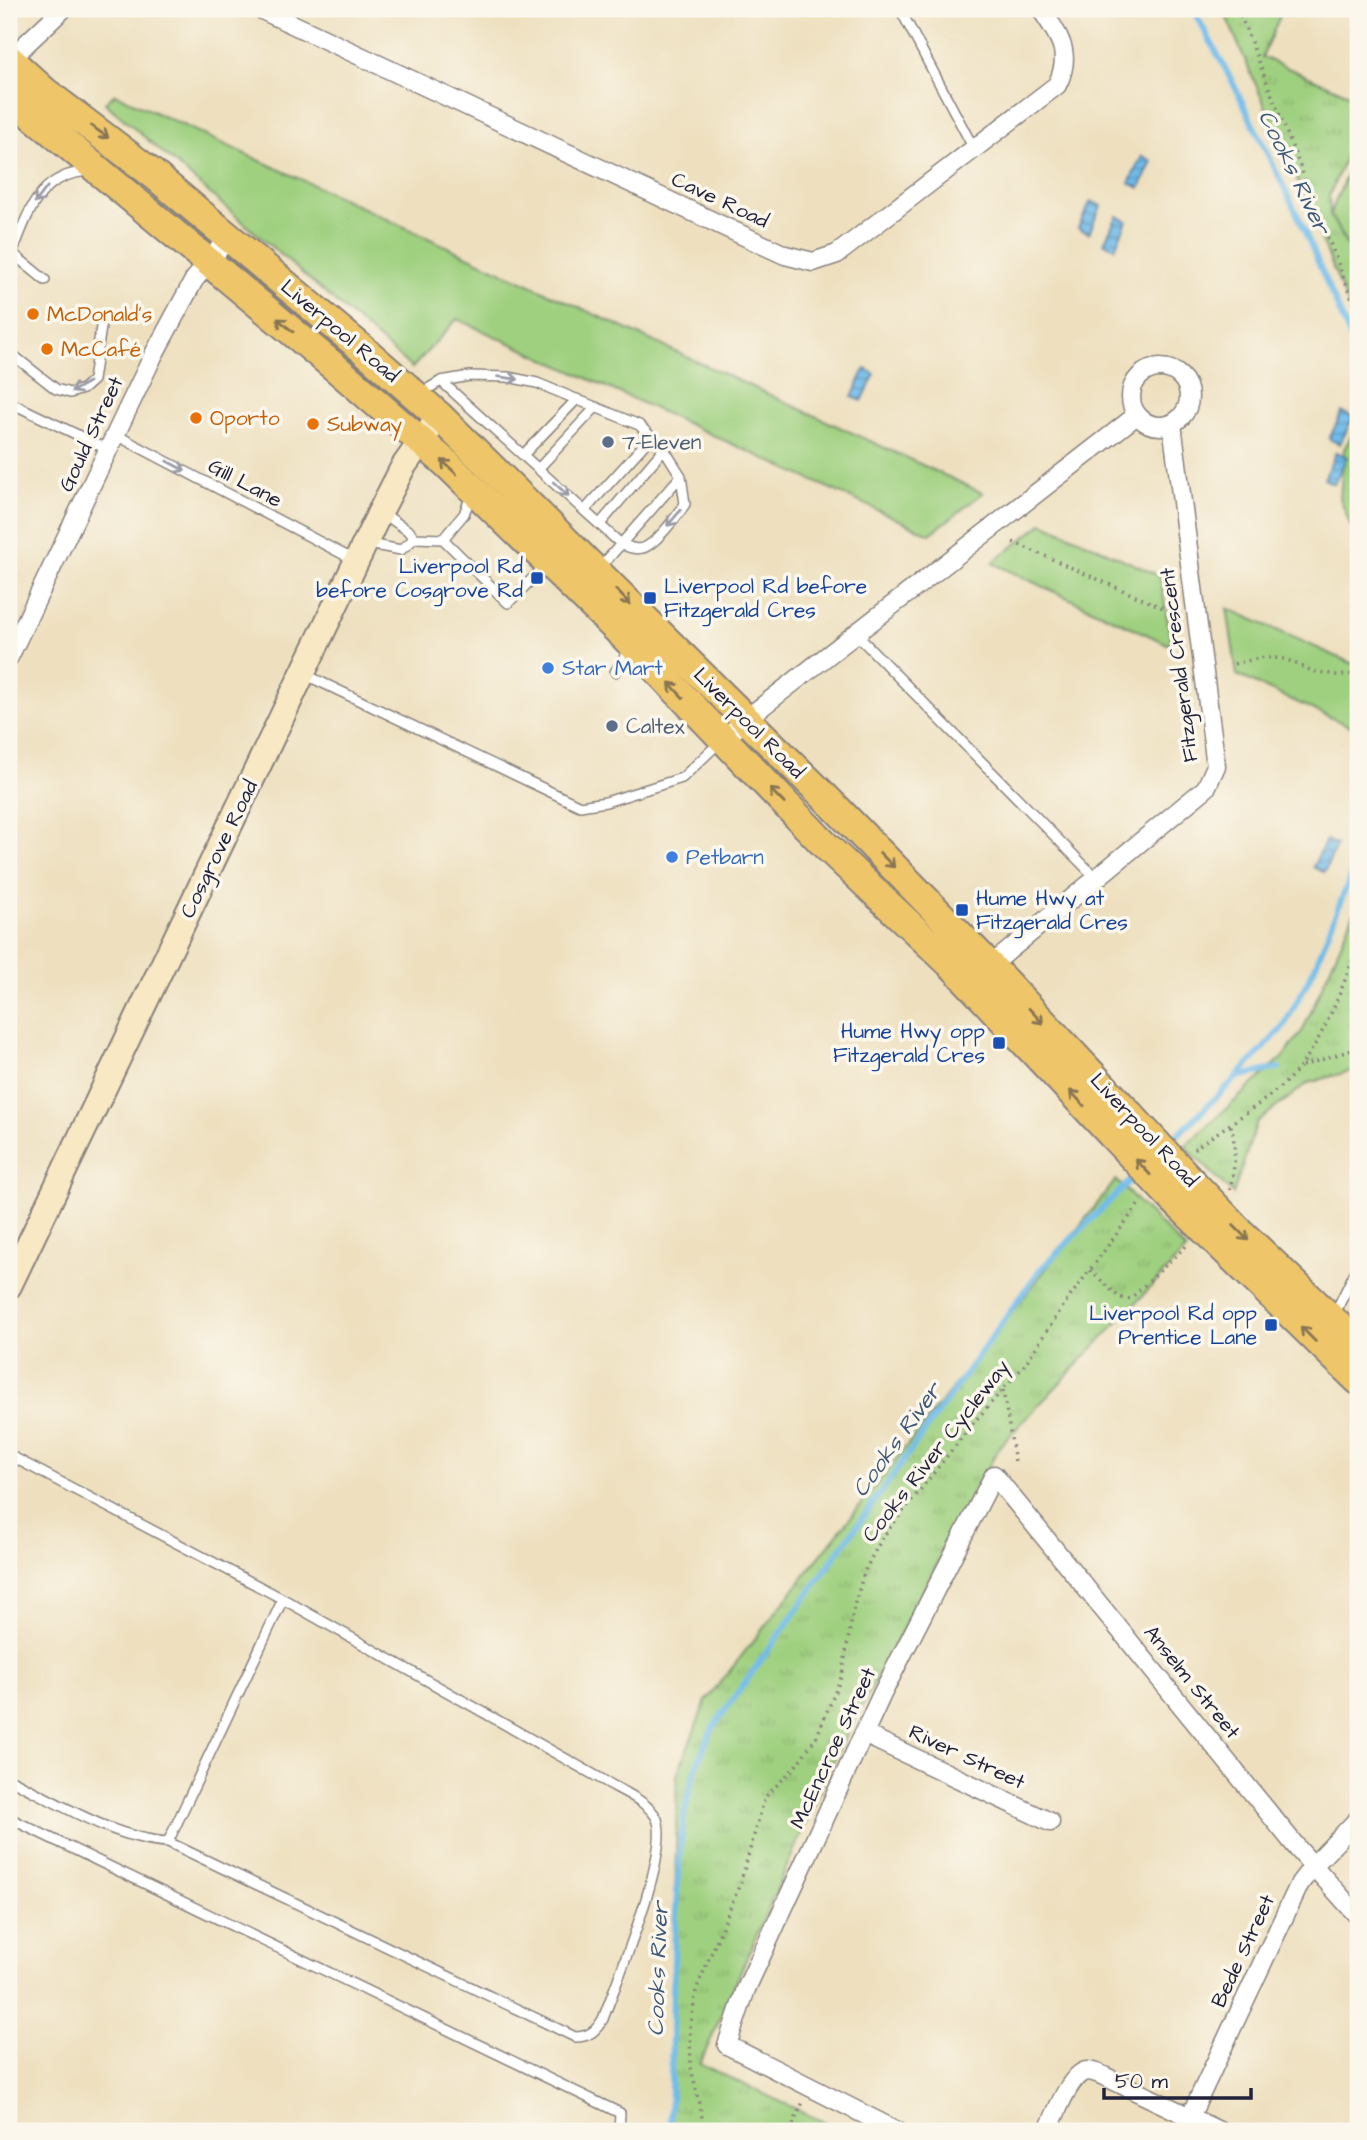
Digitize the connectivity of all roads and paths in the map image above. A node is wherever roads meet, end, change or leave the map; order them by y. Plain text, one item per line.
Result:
1 (63, 9) edge
2 (260, 9) edge
3 (900, 9) edge
4 (1041, 9) edge
5 (1238, 9) edge
6 (9, 59) edge
7 (9, 96) edge
8 (974, 149) junction
9 (98, 170) junction
10 (228, 238) junction
11 (10, 253) edge
12 (208, 262) junction
13 (45, 280) dead end
14 (1358, 314) edge
15 (101, 327) dead end
16 (9, 352) edge
17 (441, 381) junction
18 (416, 396) junction
19 (577, 399) junction
20 (9, 402) edge
21 (596, 407) junction
22 (1137, 415) junction
23 (439, 416) junction
24 (1172, 424) junction
25 (652, 437) junction
26 (421, 441) junction
27 (113, 442) junction
28 (664, 449) junction
29 (523, 455) junction
30 (538, 469) junction
31 (681, 477) junction
32 (472, 490) junction
33 (584, 510) junction
34 (380, 512) junction
35 (600, 524) junction
36 (415, 538) junction
37 (443, 539) junction
38 (1013, 542) dead end
39 (621, 544) junction
40 (361, 553) junction
41 (548, 562) junction
42 (597, 571) junction
43 (1170, 611) dead end
44 (856, 634) junction
45 (633, 645) junction
46 (9, 657) edge
47 (1234, 664) dead end
48 (615, 672) dead end
49 (304, 673) junction
50 (1358, 674) edge
51 (746, 719) junction
52 (723, 740) junction
53 (1096, 878) junction
54 (1358, 951) edge
55 (989, 965) junction
56 (1358, 1048) edge
57 (1300, 1066) junction
58 (1230, 1123) junction
59 (1121, 1126) junction
60 (1192, 1150) dead end
61 (1184, 1192) junction
62 (1228, 1197) dead end
63 (1139, 1204) dead end
64 (1186, 1245) dead end
65 (1358, 1266) edge
66 (1090, 1270) junction
67 (9, 1286) edge
68 (1332, 1319) junction
69 (1358, 1344) edge
70 (1358, 1380) edge
71 (1003, 1390) junction
72 (9, 1455) edge
73 (1015, 1462) dead end
74 (994, 1475) joint
75 (283, 1600) junction
76 (864, 1734) junction
77 (9, 1779) edge
78 (9, 1818) edge
79 (1358, 1819) edge
80 (1050, 1822) dead end
81 (168, 1842) junction
82 (1313, 1866) junction
83 (1358, 1916) edge
84 (809, 2087) junction
85 (1189, 2117) junction
86 (619, 2131) edge
87 (705, 2131) edge
88 (790, 2131) edge
89 (897, 2131) edge
90 (1048, 2131) edge
91 (1219, 2131) edge

1 - 6 street
2 - 8 street, Cave Road
3 - 8 lane
4 - 8 street, Cave Road
5 - 14 path
6 -> 10 highway, Liverpool Road
7 - 9 highway, Liverpool Road
9 -> 11 lane
9 - 12 highway, Liverpool Road
10 - 12 street, Gould Street
10 - 18 highway, Liverpool Road
11 - 13 lane
26 -> 12 highway, Liverpool Road
12 - 27 street, Gould Street
15 -> 16 lane
17 - 18 lane
17 -> 19 lane
17 - 29 lane
18 - 23 highway, Liverpool Road
19 - 21 lane
19 - 29 lane
20 - 27 lane, Gill Lane
21 - 25 lane
21 - 30 lane
22 - 24 street
22 - 24 street
22 - 44 street
23 - 26 main road, Cosgrove Road
23 - 42 highway, Liverpool Road
24 - 53 street, Fitzgerald Crescent
25 - 28 lane
25 - 33 lane
32 -> 26 highway, Liverpool Road
26 - 34 main road, Cosgrove Road
27 -> 40 lane, Gill Lane
27 - 46 street, Gould Street
28 - 31 lane
28 - 35 lane
29 - 30 lane
30 -> 33 lane
31 - 39 lane
31 -> 39 lane
32 - 37 lane
32 - 41 highway, Liverpool Road
33 - 35 lane
34 - 36 lane
34 - 40 main road, Cosgrove Road
35 - 39 lane
36 - 37 lane
36 - 40 lane, Gill Lane
37 - 41 lane
38 - 43 path
39 - 42 lane
40 - 49 main road, Cosgrove Road
41 - 45 highway, Liverpool Road
42 -> 51 highway, Liverpool Road
44 - 51 street
44 - 53 lane
45 - 48 lane
52 -> 45 highway, Liverpool Road
47 - 50 path
49 - 52 lane
49 - 67 main road, Cosgrove Road
51 - 52 street
51 -> 55 highway, Liverpool Road
59 -> 52 highway, Liverpool Road
53 - 55 street, Fitzgerald Crescent
54 - 57 path
55 -> 59 highway, Liverpool Road
56 - 57 path
57 - 58 path
58 - 60 path
58 - 62 path
59 - 61 highway, Liverpool Road, bridge
61 -> 68 highway, Liverpool Road
70 -> 61 highway, Liverpool Road
63 - 66 path, Cooks River Cycleway
64 - 66 path
65 - 68 lane
66 - 71 path, Cooks River Cycleway
68 - 69 highway, Liverpool Road
71 - 73 path
71 - 87 path, Cooks River Cycleway
72 - 75 lane
74 - 76 street, McEncroe Street
74 - 82 street, Anselm Street
75 - 81 lane
75 - 81 lane
76 - 80 street, River Street
76 - 84 street, McEncroe Street
77 - 81 lane
78 - 86 lane
79 - 82 street, Bede Street
82 - 83 street, Anselm Street
82 - 85 street, Bede Street
84 - 88 path
84 - 89 street
85 - 90 street
85 - 91 street

